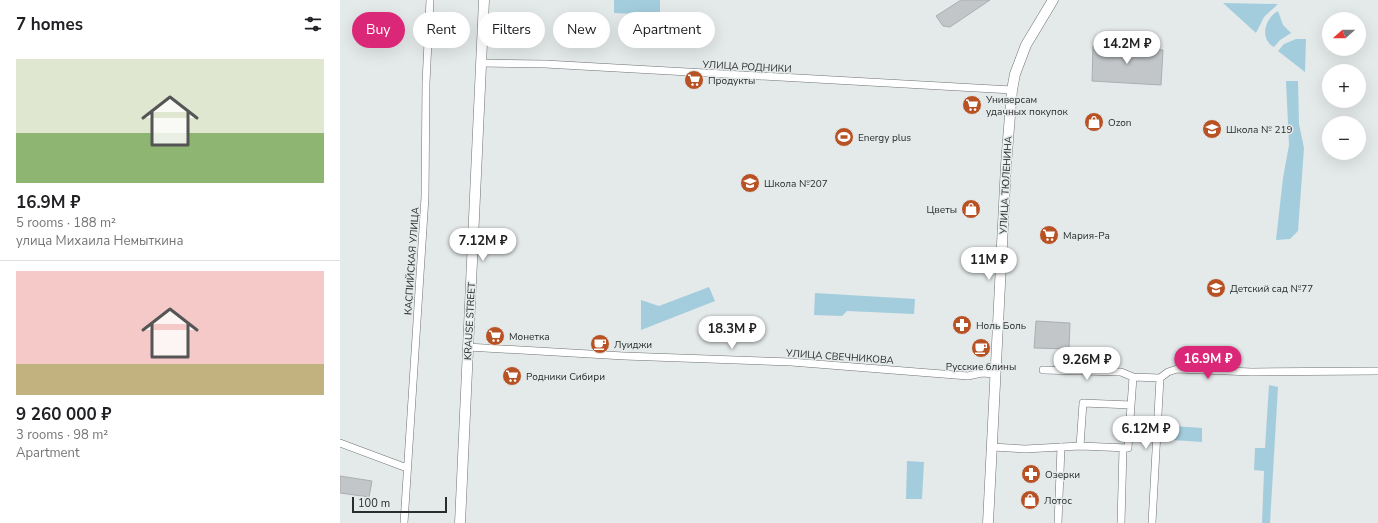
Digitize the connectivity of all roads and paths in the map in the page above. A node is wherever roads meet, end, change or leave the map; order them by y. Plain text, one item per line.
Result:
1 (430, 0) edge
2 (484, 0) edge
3 (1053, 0) edge
4 (481, 63) junction
5 (1012, 90) junction
6 (467, 347) junction
7 (1043, 370) dead end
8 (1378, 371) edge
9 (995, 374) junction
10 (1133, 377) junction
11 (1160, 378) junction
12 (1131, 405) junction
13 (340, 443) edge
14 (1080, 446) junction
15 (992, 447) junction
16 (1061, 447) junction
17 (1123, 448) junction
18 (407, 468) junction
19 (404, 523) edge
20 (460, 523) edge
21 (988, 523) edge
22 (1058, 523) edge
23 (1121, 523) edge
24 (1152, 523) edge

1 - 18 street, КАСПИЙСКАЯ УЛИЦА
2 - 4 street, KRAUSE STREET
3 - 5 street, УЛИЦА ТЮЛЕНИНА
4 - 5 street, УЛИЦА РОДНИКИ
4 - 6 street, KRAUSE STREET
5 - 9 street, УЛИЦА ТЮЛЕНИНА
6 - 9 street, УЛИЦА СВЕЧНИКОВА
6 - 20 street, KRAUSE STREET
7 - 10 street
8 - 11 street
9 - 15 street, УЛИЦА ТЮЛЕНИНА
10 - 11 street
10 - 12 street
11 - 24 street
12 - 14 street
12 - 17 street
13 - 18 street
14 - 16 street
14 - 17 street
15 - 16 street
15 - 21 street, УЛИЦА ТЮЛЕНИНА
16 - 22 street
17 - 23 street
18 - 19 street, КАСПИЙСКАЯ УЛИЦА

